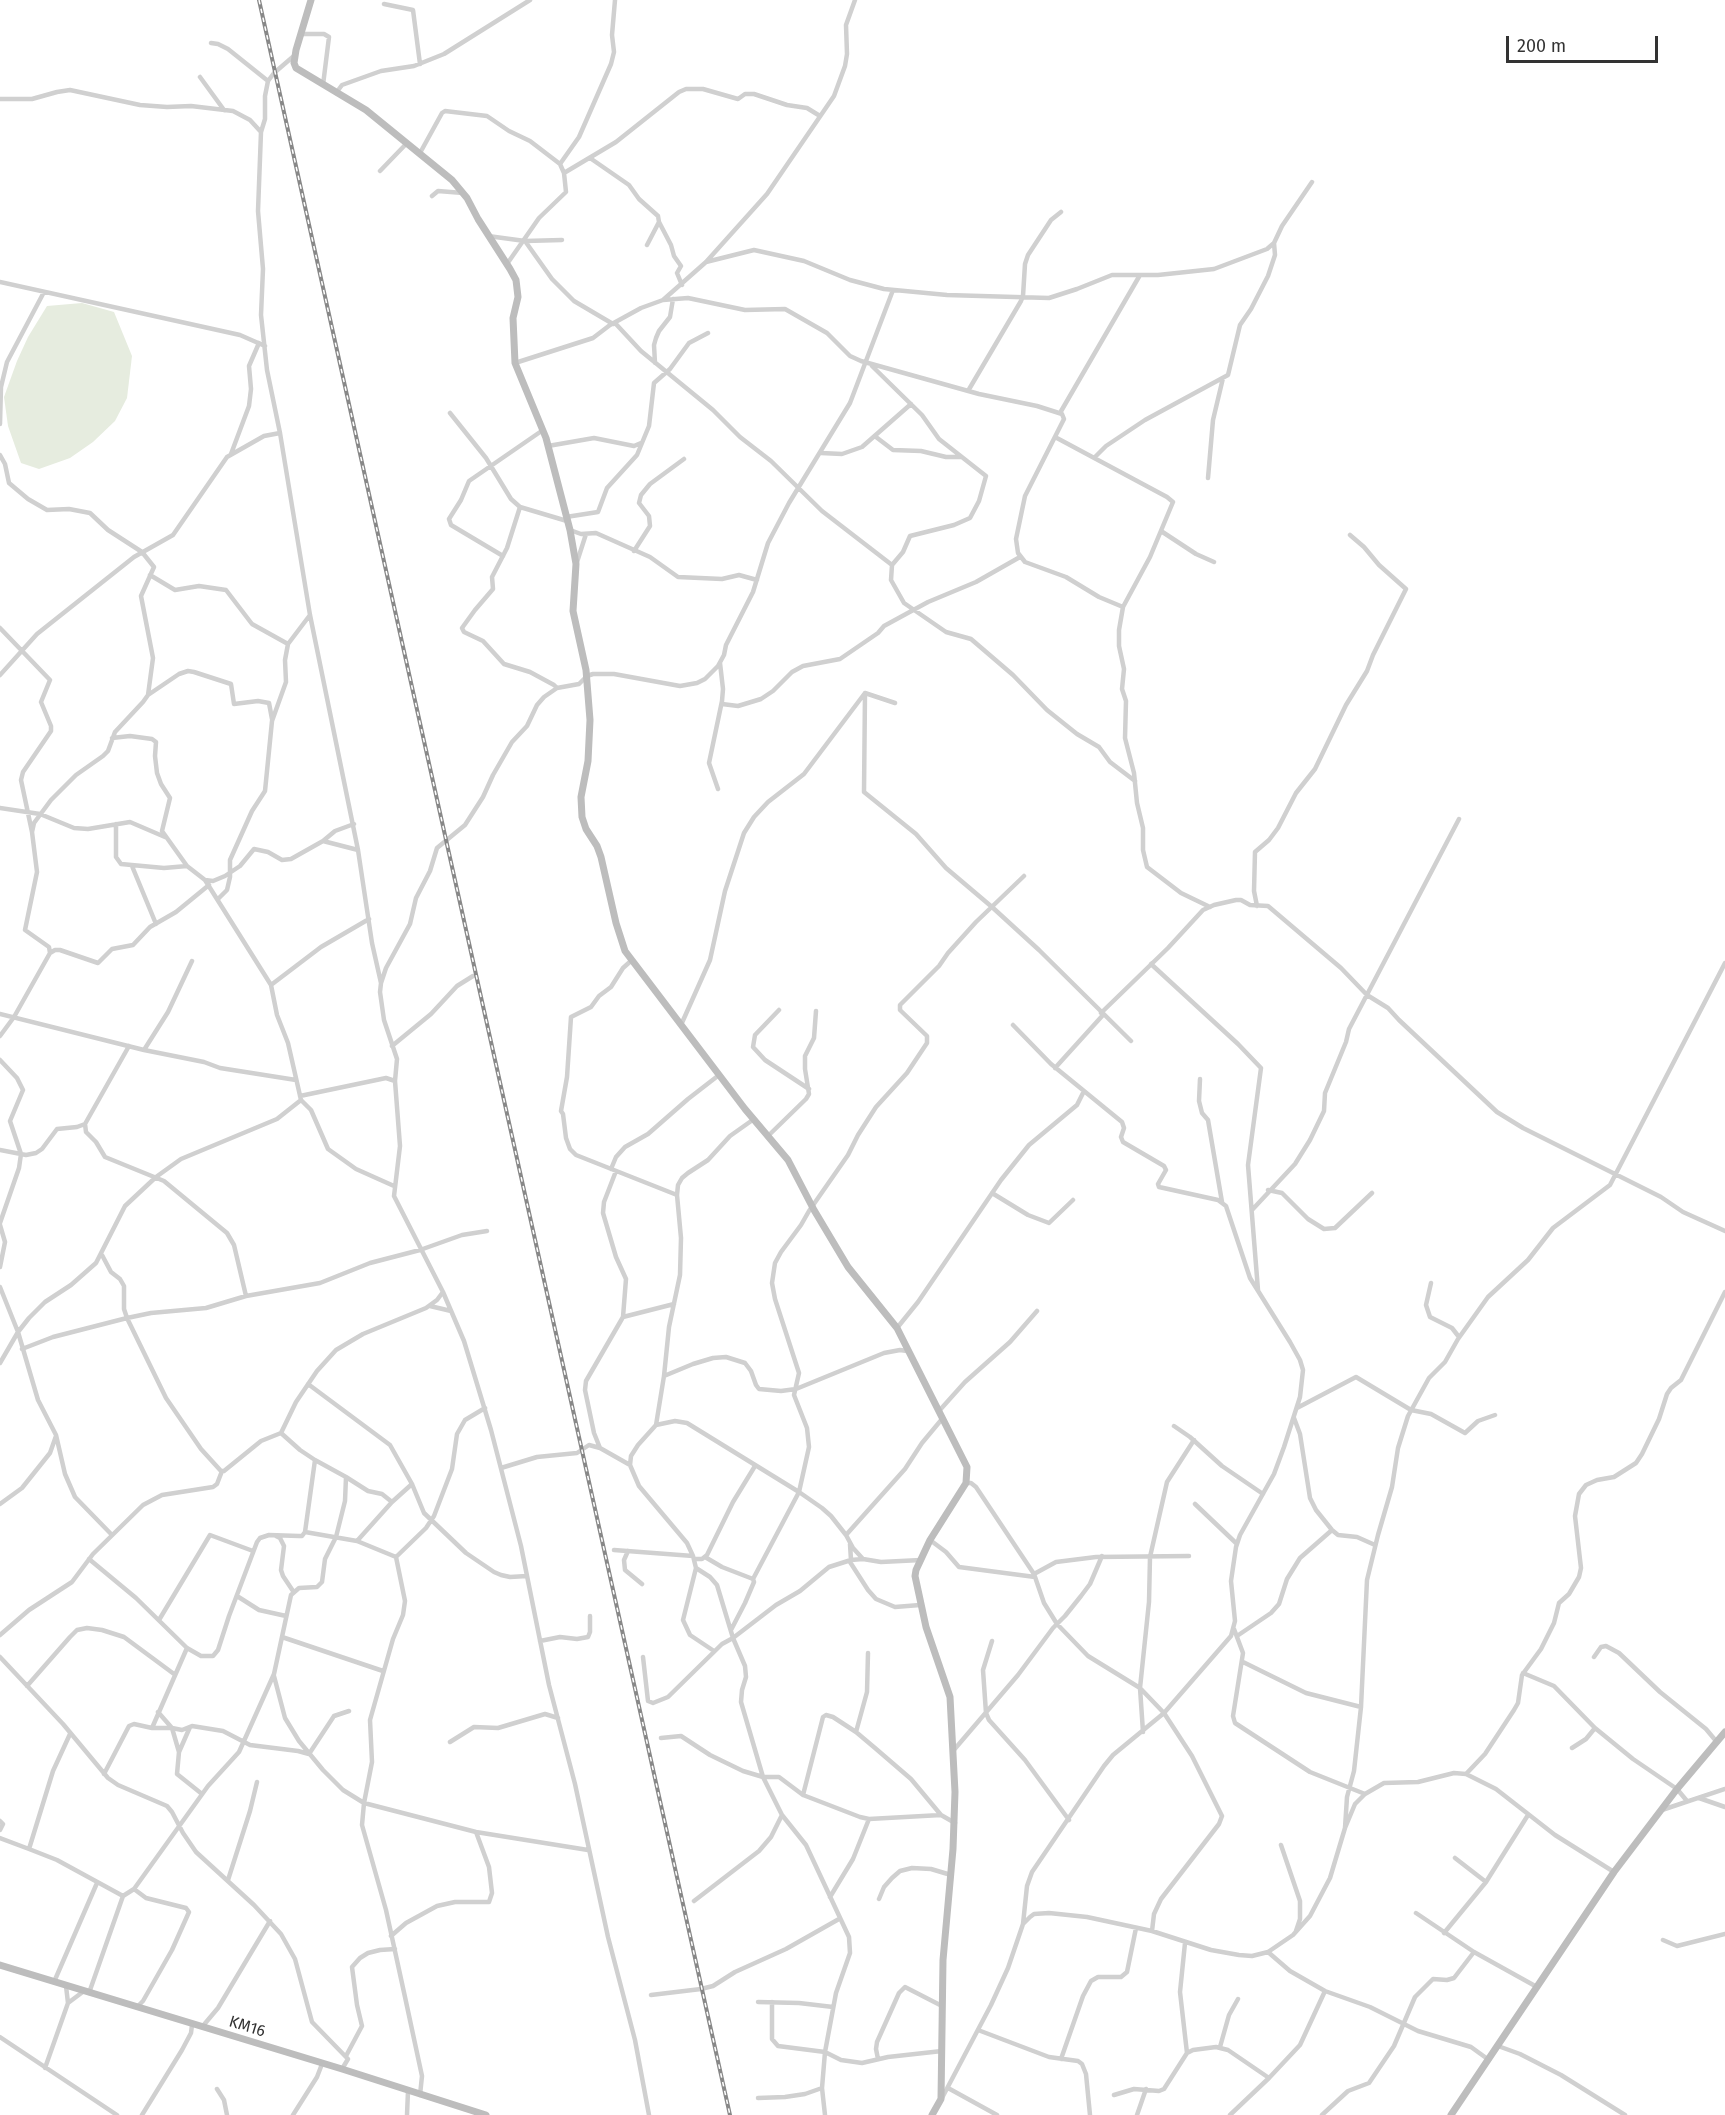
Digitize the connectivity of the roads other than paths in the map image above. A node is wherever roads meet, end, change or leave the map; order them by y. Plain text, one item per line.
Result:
1 (311, 0) edge
2 (530, 0) edge
3 (615, 0) edge
4 (855, 0) edge
5 (384, 4) dead end
6 (301, 34) junction
7 (211, 43) dead end
8 (295, 55) junction
9 (420, 64) junction
10 (200, 77) dead end
11 (268, 81) junction
12 (323, 85) junction
13 (336, 93) junction
14 (0, 99) edge
15 (224, 110) junction
16 (820, 116) junction
17 (261, 132) junction
18 (407, 143) junction
19 (420, 153) junction
20 (590, 158) junction
21 (560, 164) junction
22 (380, 171) dead end
23 (564, 173) junction
24 (1312, 182) dead end
25 (463, 193) junction
26 (432, 196) dead end
27 (1061, 212) dead end
28 (659, 222) junction
29 (488, 236) junction
30 (562, 240) dead end
31 (523, 241) junction
32 (1274, 243) junction
33 (647, 245) dead end
34 (706, 262) junction
35 (507, 264) junction
36 (1140, 275) junction
37 (0, 282) edge
38 (682, 285) junction
39 (893, 290) junction
40 (44, 291) junction
41 (1023, 296) junction
42 (673, 299) junction
43 (663, 300) junction
44 (614, 323) junction
45 (708, 333) dead end
46 (259, 343) junction
47 (265, 346) junction
48 (515, 363) junction
49 (655, 363) junction
50 (868, 363) junction
51 (666, 372) junction
52 (1223, 378) junction
53 (968, 391) junction
54 (910, 404) junction
55 (1060, 413) junction
56 (450, 414) dead end
57 (0, 424) edge
58 (543, 430) junction
59 (280, 434) junction
60 (876, 437) junction
61 (1055, 437) junction
62 (641, 443) junction
63 (548, 446) junction
64 (821, 453) junction
65 (231, 454) junction
66 (0, 455) edge
67 (961, 457) junction
68 (1095, 457) junction
69 (684, 459) dead end
70 (6, 467) junction
71 (492, 467) junction
72 (0, 471) edge
73 (1208, 478) dead end
74 (799, 488) junction
75 (520, 507) junction
76 (567, 519) junction
77 (570, 530) junction
78 (1161, 531) junction
79 (586, 534) junction
80 (1350, 535) dead end
81 (634, 551) junction
82 (142, 552) junction
83 (503, 556) junction
84 (1020, 557) junction
85 (1214, 562) dead end
86 (576, 564) junction
87 (892, 565) junction
88 (150, 575) junction
89 (757, 580) junction
90 (1123, 607) junction
91 (913, 611) junction
92 (310, 615) junction
93 (0, 628) edge
94 (288, 644) junction
95 (22, 651) junction
96 (720, 663) junction
97 (0, 675) edge
98 (586, 676) junction
99 (557, 688) junction
100 (865, 693) junction
101 (148, 695) junction
102 (722, 704) junction
103 (896, 704) dead end
104 (272, 721) junction
105 (112, 738) junction
106 (1135, 781) junction
107 (718, 789) dead end
108 (0, 808) edge
109 (27, 813) junction
110 (40, 814) junction
111 (1460, 819) dead end
112 (116, 824) junction
113 (354, 824) junction
114 (32, 832) junction
115 (165, 837) junction
116 (323, 842) junction
117 (358, 850) junction
118 (132, 866) junction
119 (187, 867) junction
120 (230, 872) junction
121 (1024, 876) dead end
122 (205, 880) junction
123 (209, 885) junction
124 (218, 900) junction
125 (1257, 906) junction
126 (992, 907) junction
127 (1210, 907) junction
128 (369, 919) junction
129 (156, 924) junction
130 (50, 953) junction
131 (632, 960) junction
132 (192, 961) dead end
133 (1725, 963) edge
134 (1151, 964) junction
135 (473, 976) dead end
136 (381, 984) junction
137 (271, 985) junction
138 (1367, 995) junction
139 (779, 1010) dead end
140 (816, 1011) dead end
141 (0, 1014) edge
142 (1102, 1014) junction
143 (14, 1017) junction
144 (1013, 1024) dead end
145 (681, 1025) junction
146 (0, 1036) edge
147 (1131, 1041) dead end
148 (129, 1046) junction
149 (392, 1046) junction
150 (144, 1050) junction
151 (0, 1060) edge
152 (396, 1068) junction
153 (1055, 1068) junction
154 (719, 1075) junction
155 (386, 1078) junction
156 (1200, 1078) dead end
157 (296, 1080) junction
158 (395, 1081) junction
159 (809, 1089) junction
160 (1084, 1091) junction
161 (300, 1098) junction
162 (754, 1119) junction
163 (85, 1124) junction
164 (768, 1136) junction
165 (0, 1150) edge
166 (21, 1154) junction
167 (613, 1170) junction
168 (1616, 1174) junction
169 (156, 1177) junction
170 (394, 1186) junction
171 (1268, 1190) junction
172 (992, 1193) junction
173 (1372, 1193) dead end
174 (677, 1195) junction
175 (1073, 1200) dead end
176 (1222, 1202) junction
177 (812, 1207) junction
178 (1252, 1210) junction
179 (0, 1224) edge
180 (1725, 1230) edge
181 (487, 1231) dead end
182 (420, 1250) junction
183 (102, 1255) junction
184 (0, 1268) edge
185 (1431, 1283) dead end
186 (0, 1287) edge
187 (443, 1292) junction
188 (1725, 1292) edge
189 (1259, 1294) junction
190 (246, 1296) junction
191 (674, 1304) junction
192 (430, 1306) junction
193 (451, 1311) junction
194 (1038, 1311) dead end
195 (624, 1317) junction
196 (127, 1318) junction
197 (897, 1328) junction
198 (18, 1332) junction
199 (1459, 1337) junction
200 (22, 1349) junction
201 (908, 1351) junction
202 (2, 1355) edge
203 (0, 1364) edge
204 (664, 1377) junction
205 (308, 1384) junction
206 (796, 1389) junction
207 (485, 1408) junction
208 (1297, 1408) junction
209 (1411, 1410) junction
210 (940, 1415) junction
211 (1495, 1415) dead end
212 (1294, 1418) junction
213 (656, 1425) junction
214 (1174, 1426) dead end
215 (281, 1433) junction
216 (56, 1435) junction
217 (1194, 1440) junction
218 (600, 1448) junction
219 (50, 1453) junction
220 (315, 1460) junction
221 (62, 1464) junction
222 (630, 1465) junction
223 (755, 1466) junction
224 (501, 1468) junction
225 (222, 1471) junction
226 (346, 1477) junction
227 (966, 1483) junction
228 (412, 1484) junction
229 (799, 1491) junction
230 (1263, 1494) junction
231 (392, 1502) junction
232 (0, 1504) edge
233 (1195, 1504) dead end
234 (431, 1520) junction
235 (1332, 1530) junction
236 (305, 1532) junction
237 (112, 1535) junction
238 (846, 1535) junction
239 (276, 1536) junction
240 (336, 1537) junction
241 (930, 1540) junction
242 (357, 1541) junction
243 (849, 1542) junction
244 (1237, 1544) junction
245 (1375, 1545) junction
246 (614, 1550) dead end
247 (253, 1551) junction
248 (628, 1551) junction
249 (1102, 1556) junction
250 (1189, 1556) dead end
251 (396, 1557) junction
252 (705, 1557) junction
253 (1150, 1557) junction
254 (694, 1558) junction
255 (863, 1558) junction
256 (89, 1559) junction
257 (921, 1560) junction
258 (851, 1561) junction
259 (696, 1568) junction
260 (1035, 1575) junction
261 (527, 1576) junction
262 (753, 1579) junction
263 (642, 1584) dead end
264 (293, 1591) junction
265 (237, 1596) junction
266 (920, 1605) junction
267 (286, 1616) junction
268 (590, 1616) dead end
269 (159, 1620) junction
270 (1057, 1624) junction
271 (1234, 1629) junction
272 (731, 1630) junction
273 (0, 1635) edge
274 (1237, 1635) junction
275 (282, 1637) junction
276 (733, 1638) junction
277 (540, 1641) junction
278 (992, 1641) dead end
279 (187, 1648) junction
280 (714, 1651) junction
281 (868, 1653) dead end
282 (0, 1656) edge
283 (643, 1657) dead end
284 (1594, 1657) dead end
285 (1243, 1662) junction
286 (383, 1671) junction
287 (1523, 1673) junction
288 (174, 1674) junction
289 (274, 1674) junction
290 (27, 1686) junction
291 (1140, 1688) junction
292 (1361, 1707) junction
293 (349, 1711) dead end
294 (158, 1712) junction
295 (986, 1713) junction
296 (1164, 1713) junction
297 (558, 1718) junction
298 (190, 1727) junction
299 (152, 1728) junction
300 (172, 1728) junction
301 (1595, 1728) junction
302 (856, 1732) junction
303 (1143, 1732) junction
304 (1725, 1732) edge
305 (70, 1734) junction
306 (661, 1738) dead end
307 (1716, 1741) junction
308 (450, 1742) dead end
309 (244, 1743) junction
310 (1572, 1748) dead end
311 (953, 1751) junction
312 (179, 1752) junction
313 (309, 1754) junction
314 (104, 1774) junction
315 (1466, 1774) junction
316 (763, 1777) junction
317 (257, 1782) dead end
318 (1351, 1788) junction
319 (1677, 1789) junction
320 (1725, 1789) edge
321 (202, 1794) junction
322 (1365, 1794) junction
323 (802, 1795) junction
324 (1699, 1797) junction
325 (1687, 1801) junction
326 (364, 1803) junction
327 (1725, 1807) edge
328 (1662, 1810) junction
329 (782, 1815) junction
330 (941, 1815) junction
331 (1528, 1815) junction
332 (869, 1819) junction
333 (1069, 1820) junction
334 (0, 1821) edge
335 (955, 1822) junction
336 (179, 1825) junction
337 (1345, 1828) junction
338 (0, 1830) edge
339 (476, 1832) junction
340 (0, 1838) edge
341 (1281, 1845) dead end
342 (29, 1849) junction
343 (588, 1850) junction
344 (1455, 1858) dead end
345 (1614, 1872) junction
346 (951, 1875) junction
347 (228, 1880) junction
348 (1486, 1881) junction
349 (98, 1883) junction
350 (134, 1888) junction
351 (123, 1896) junction
352 (830, 1897) junction
353 (879, 1899) dead end
354 (694, 1901) dead end
355 (1416, 1913) dead end
356 (839, 1919) junction
357 (270, 1921) junction
358 (1301, 1921) junction
359 (1023, 1924) junction
360 (1136, 1928) junction
361 (1152, 1931) junction
362 (1444, 1933) junction
363 (1725, 1934) edge
364 (391, 1935) junction
365 (1663, 1940) dead end
366 (1185, 1943) junction
367 (395, 1950) junction
368 (1268, 1952) junction
369 (1474, 1952) junction
370 (0, 1965) edge
371 (54, 1982) junction
372 (66, 1986) junction
373 (1537, 1988) junction
374 (1325, 1991) junction
375 (86, 1992) junction
376 (651, 1995) dead end
377 (1238, 1999) dead end
378 (758, 2002) dead end
379 (772, 2002) junction
380 (68, 2003) junction
381 (942, 2006) junction
382 (832, 2007) junction
383 (136, 2008) junction
384 (192, 2025) junction
385 (1405, 2025) junction
386 (202, 2027) junction
387 (978, 2030) junction
388 (0, 2037) edge
389 (1498, 2046) junction
390 (1220, 2047) junction
391 (942, 2051) junction
392 (825, 2052) junction
393 (1187, 2053) junction
394 (346, 2056) junction
395 (878, 2059) junction
396 (1061, 2059) junction
397 (1489, 2060) junction
398 (322, 2064) junction
399 (45, 2067) junction
400 (342, 2069) junction
401 (1269, 2078) junction
402 (822, 2088) junction
403 (948, 2088) junction
404 (217, 2089) dead end
405 (1146, 2089) junction
406 (408, 2091) junction
407 (420, 2095) junction
408 (1114, 2095) dead end
409 (758, 2098) dead end
410 (941, 2099) junction
411 (117, 2115) edge
412 (142, 2115) edge
413 (227, 2115) edge
414 (293, 2115) edge
415 (407, 2115) edge
416 (486, 2115) edge
417 (649, 2115) edge
418 (825, 2115) edge
419 (932, 2115) edge
420 (997, 2115) edge
421 (1090, 2115) edge
422 (1137, 2115) edge
423 (1230, 2115) edge
424 (1322, 2115) edge
425 (1451, 2115) edge
426 (1625, 2115) edge

1 - 6 street
2 - 9 street
3 - 21 street
4 - 16 street
5 - 9 street
6 - 8 street
6 - 12 street
7 - 11 street
8 - 11 street
8 - 12 street
9 - 13 street
10 - 15 street
11 - 17 street
12 - 13 street
13 - 18 street
14 - 15 street
15 - 17 street
16 - 20 street
16 - 34 street
17 - 47 street
18 - 19 street
18 - 22 street
19 - 21 street
19 - 25 street
20 - 23 street
20 - 28 street
21 - 23 street
23 - 31 street
24 - 32 street
25 - 26 street
25 - 29 street
27 - 41 street
28 - 33 street
28 - 38 street
29 - 31 street
29 - 35 street
30 - 31 street
31 - 35 street
31 - 44 street
32 - 36 street
32 - 52 street
34 - 38 street
34 - 39 street
35 - 48 street
36 - 41 street
36 - 55 street
37 - 40 street
38 - 43 street
39 - 41 street
39 - 50 street
40 - 46 street
40 - 57 street
41 - 53 street
42 - 43 street
42 - 49 street
42 - 50 street
43 - 44 street
44 - 48 street
44 - 49 street
45 - 51 street
46 - 47 street
46 - 65 street
47 - 59 street
48 - 58 street
49 - 51 street
50 - 53 street
50 - 54 street
50 - 64 street
51 - 62 street
51 - 74 street
52 - 68 street
52 - 73 street
53 - 55 street
54 - 60 street
54 - 67 street
55 - 61 street
56 - 71 street
58 - 63 street
58 - 71 street
59 - 65 street
59 - 92 street
60 - 64 street
60 - 67 street
61 - 68 street
61 - 84 street
62 - 63 street
62 - 76 street
63 - 76 street
64 - 74 street
65 - 82 street
66 - 70 street
67 - 87 street
68 - 78 street
69 - 81 street
70 - 72 street
70 - 82 street
71 - 75 street
71 - 83 street
74 - 87 street
74 - 89 street
75 - 76 street
75 - 83 street
76 - 77 street
77 - 79 street
77 - 86 street
78 - 85 street
78 - 90 street
79 - 81 street
79 - 86 street
80 - 125 street
81 - 89 street
82 - 88 street
82 - 95 street
83 - 99 street
84 - 90 street
84 - 91 street
86 - 98 street
87 - 91 street
88 - 94 street
88 - 101 street
89 - 96 street
90 - 106 street
91 - 102 street
91 - 106 street
92 - 94 street
92 - 113 street
93 - 95 street
94 - 104 street
95 - 97 street
95 - 109 street
96 - 98 street
96 - 102 street
98 - 99 street
98 - 131 street
99 - 136 street
100 - 103 street
100 - 126 street
100 - 145 street
101 - 104 street
101 - 105 street
102 - 107 street
104 - 120 street
105 - 110 street
105 - 115 street
106 - 127 street
108 - 109 street
109 - 110 street
109 - 114 street
110 - 112 street
110 - 114 street
111 - 138 street
112 - 115 street
112 - 118 street
113 - 116 street
113 - 117 street
114 - 130 street
115 - 119 street
116 - 117 street
116 - 120 street
117 - 128 street
118 - 119 street
118 - 129 street
119 - 122 street
120 - 122 street
120 - 124 street
121 - 126 street
122 - 123 street
123 - 124 street
123 - 129 street
124 - 137 street
125 - 127 street
125 - 138 street
126 - 142 street
126 - 177 street
127 - 134 street
128 - 136 street
128 - 137 street
129 - 130 street
130 - 143 street
131 - 145 street
131 - 167 street
132 - 150 street
133 - 168 street
134 - 142 street
134 - 178 street
135 - 149 street
136 - 149 street
137 - 157 street
138 - 168 street
138 - 171 street
139 - 159 street
140 - 159 street
141 - 143 street
142 - 147 street
142 - 153 street
143 - 146 street
143 - 148 street
144 - 153 street
145 - 154 street
148 - 150 street
148 - 163 street
149 - 152 street
150 - 157 street
151 - 166 street
152 - 155 street
152 - 158 street
153 - 160 street
154 - 162 street
154 - 167 street
155 - 158 street
155 - 161 street
156 - 176 street
157 - 161 street
158 - 170 street
159 - 164 street
160 - 172 street
160 - 176 street
161 - 169 street
161 - 170 street
162 - 164 street
162 - 174 street
163 - 166 street
163 - 169 street
164 - 177 street
165 - 166 street
166 - 179 street
167 - 174 street
167 - 195 street
168 - 180 street
168 - 199 street
169 - 183 street
169 - 190 street
170 - 182 street
171 - 173 street
171 - 178 street
172 - 175 street
172 - 197 street
174 - 191 street
176 - 189 street
177 - 197 street
177 - 206 street
178 - 189 street
179 - 184 street
181 - 182 street
182 - 187 street
182 - 190 street
183 - 196 street
183 - 198 street
185 - 199 street
186 - 198 street
187 - 192 street
187 - 193 street
188 - 287 street
189 - 208 street
190 - 196 street
191 - 195 street
191 - 204 street
192 - 193 street
192 - 205 street
193 - 207 street
194 - 210 street
195 - 218 street
196 - 200 street
196 - 225 street
197 - 201 street
198 - 200 street
198 - 202 street
199 - 209 street
200 - 216 street
201 - 206 street
201 - 210 street
202 - 203 street
204 - 206 street
204 - 213 street
205 - 215 street
205 - 228 street
206 - 229 street
207 - 224 street
207 - 234 street
208 - 209 street
208 - 212 street
209 - 211 street
209 - 245 street
210 - 227 street
210 - 238 street
212 - 230 street
212 - 235 street
213 - 222 street
213 - 223 street
214 - 217 street
215 - 220 street
215 - 225 street
216 - 219 street
216 - 221 street
217 - 230 street
217 - 253 street
218 - 222 street
218 - 224 street
219 - 221 street
219 - 232 street
220 - 226 street
220 - 236 street
221 - 237 street
222 - 254 street
223 - 229 street
223 - 252 street
224 - 261 street
225 - 237 street
226 - 231 street
226 - 240 street
227 - 241 street
227 - 260 street
228 - 231 street
228 - 234 street
229 - 238 street
229 - 262 street
230 - 244 street
231 - 242 street
233 - 244 street
234 - 251 street
234 - 261 street
235 - 245 street
235 - 274 street
236 - 239 street
236 - 240 street
237 - 256 street
238 - 243 street
239 - 247 street
239 - 264 street
240 - 242 street
240 - 264 street
241 - 257 street
241 - 260 street
242 - 251 street
243 - 255 street
243 - 258 street
244 - 271 street
245 - 292 street
246 - 248 street
247 - 265 street
247 - 269 street
248 - 254 street
248 - 263 street
249 - 253 street
249 - 260 street
249 - 270 street
250 - 253 street
251 - 286 street
252 - 254 street
252 - 262 street
253 - 291 street
254 - 259 street
255 - 257 street
255 - 258 street
256 - 269 street
256 - 273 street
257 - 266 street
258 - 266 street
258 - 276 street
259 - 272 street
259 - 280 street
260 - 270 street
261 - 277 street
262 - 272 street
264 - 267 street
265 - 267 street
265 - 279 street
266 - 311 street
267 - 275 street
268 - 277 street
269 - 279 street
270 - 291 street
270 - 295 street
271 - 274 street
271 - 296 street
272 - 276 street
274 - 285 street
275 - 286 street
275 - 289 street
276 - 280 street
276 - 316 street
277 - 297 street
278 - 295 street
279 - 288 street
280 - 283 street
281 - 302 street
282 - 290 street
284 - 307 street
285 - 292 street
285 - 318 street
286 - 326 street
287 - 301 street
287 - 315 street
288 - 290 street
288 - 294 street
289 - 309 street
289 - 313 street
290 - 305 street
291 - 296 street
291 - 303 street
292 - 318 street
293 - 313 street
294 - 299 street
294 - 300 street
295 - 311 street
295 - 333 street
296 - 303 street
296 - 361 street
297 - 308 street
297 - 343 street
298 - 300 street
298 - 309 street
298 - 312 street
299 - 300 street
299 - 314 street
300 - 312 street
301 - 310 street
301 - 319 street
302 - 323 street
302 - 330 street
303 - 333 street
304 - 307 street
305 - 314 street
305 - 342 street
306 - 316 street
307 - 319 street
309 - 313 street
309 - 321 street
311 - 335 street
312 - 321 street
313 - 326 street
314 - 336 street
315 - 322 street
315 - 331 street
316 - 323 street
316 - 329 street
317 - 347 street
318 - 322 street
318 - 337 street
319 - 325 street
319 - 328 street
320 - 324 street
321 - 336 street
322 - 337 street
323 - 332 street
324 - 325 street
324 - 327 street
325 - 328 street
326 - 339 street
326 - 364 street
328 - 345 street
329 - 352 street
329 - 354 street
330 - 332 street
330 - 335 street
331 - 345 street
331 - 348 street
332 - 352 street
333 - 359 street
334 - 338 street
335 - 346 street
336 - 347 street
336 - 350 street
337 - 358 street
339 - 343 street
339 - 364 street
340 - 342 street
341 - 358 street
342 - 349 street
343 - 417 street
344 - 348 street
345 - 373 street
346 - 353 street
346 - 381 street
347 - 357 street
348 - 362 street
349 - 351 street
349 - 371 street
350 - 351 street
350 - 383 street
351 - 375 street
352 - 356 street
355 - 362 street
356 - 376 street
356 - 382 street
357 - 386 street
357 - 394 street
358 - 368 street
359 - 360 street
359 - 387 street
360 - 361 street
360 - 396 street
361 - 366 street
362 - 369 street
363 - 365 street
364 - 367 street
366 - 368 street
366 - 393 street
367 - 394 street
367 - 407 street
368 - 374 street
369 - 373 street
369 - 385 street
370 - 371 street, KM16
371 - 372 street, KM16
372 - 375 street, KM16
372 - 380 street
373 - 389 street
374 - 385 street
374 - 401 street
375 - 380 street
375 - 383 street, KM16
377 - 390 street
378 - 379 street
379 - 382 street
379 - 392 street
380 - 399 street
381 - 391 street
381 - 395 street
382 - 392 street
383 - 384 street, KM16
384 - 386 street, KM16
384 - 412 street
385 - 397 street
385 - 424 street
386 - 398 street, KM16
387 - 396 street
387 - 403 street
388 - 399 street
389 - 397 street
389 - 426 street
390 - 393 street
390 - 401 street
391 - 395 street
391 - 410 street
392 - 395 street
392 - 402 street
393 - 405 street
394 - 400 street
396 - 421 street
397 - 425 street
398 - 400 street, KM16
398 - 414 street
399 - 411 street
400 - 406 street, KM16
401 - 423 street
402 - 409 street
402 - 418 street
403 - 410 street
403 - 420 street
404 - 413 street
405 - 408 street
405 - 422 street
406 - 407 street, KM16
406 - 415 street
407 - 416 street, KM16
410 - 419 street

